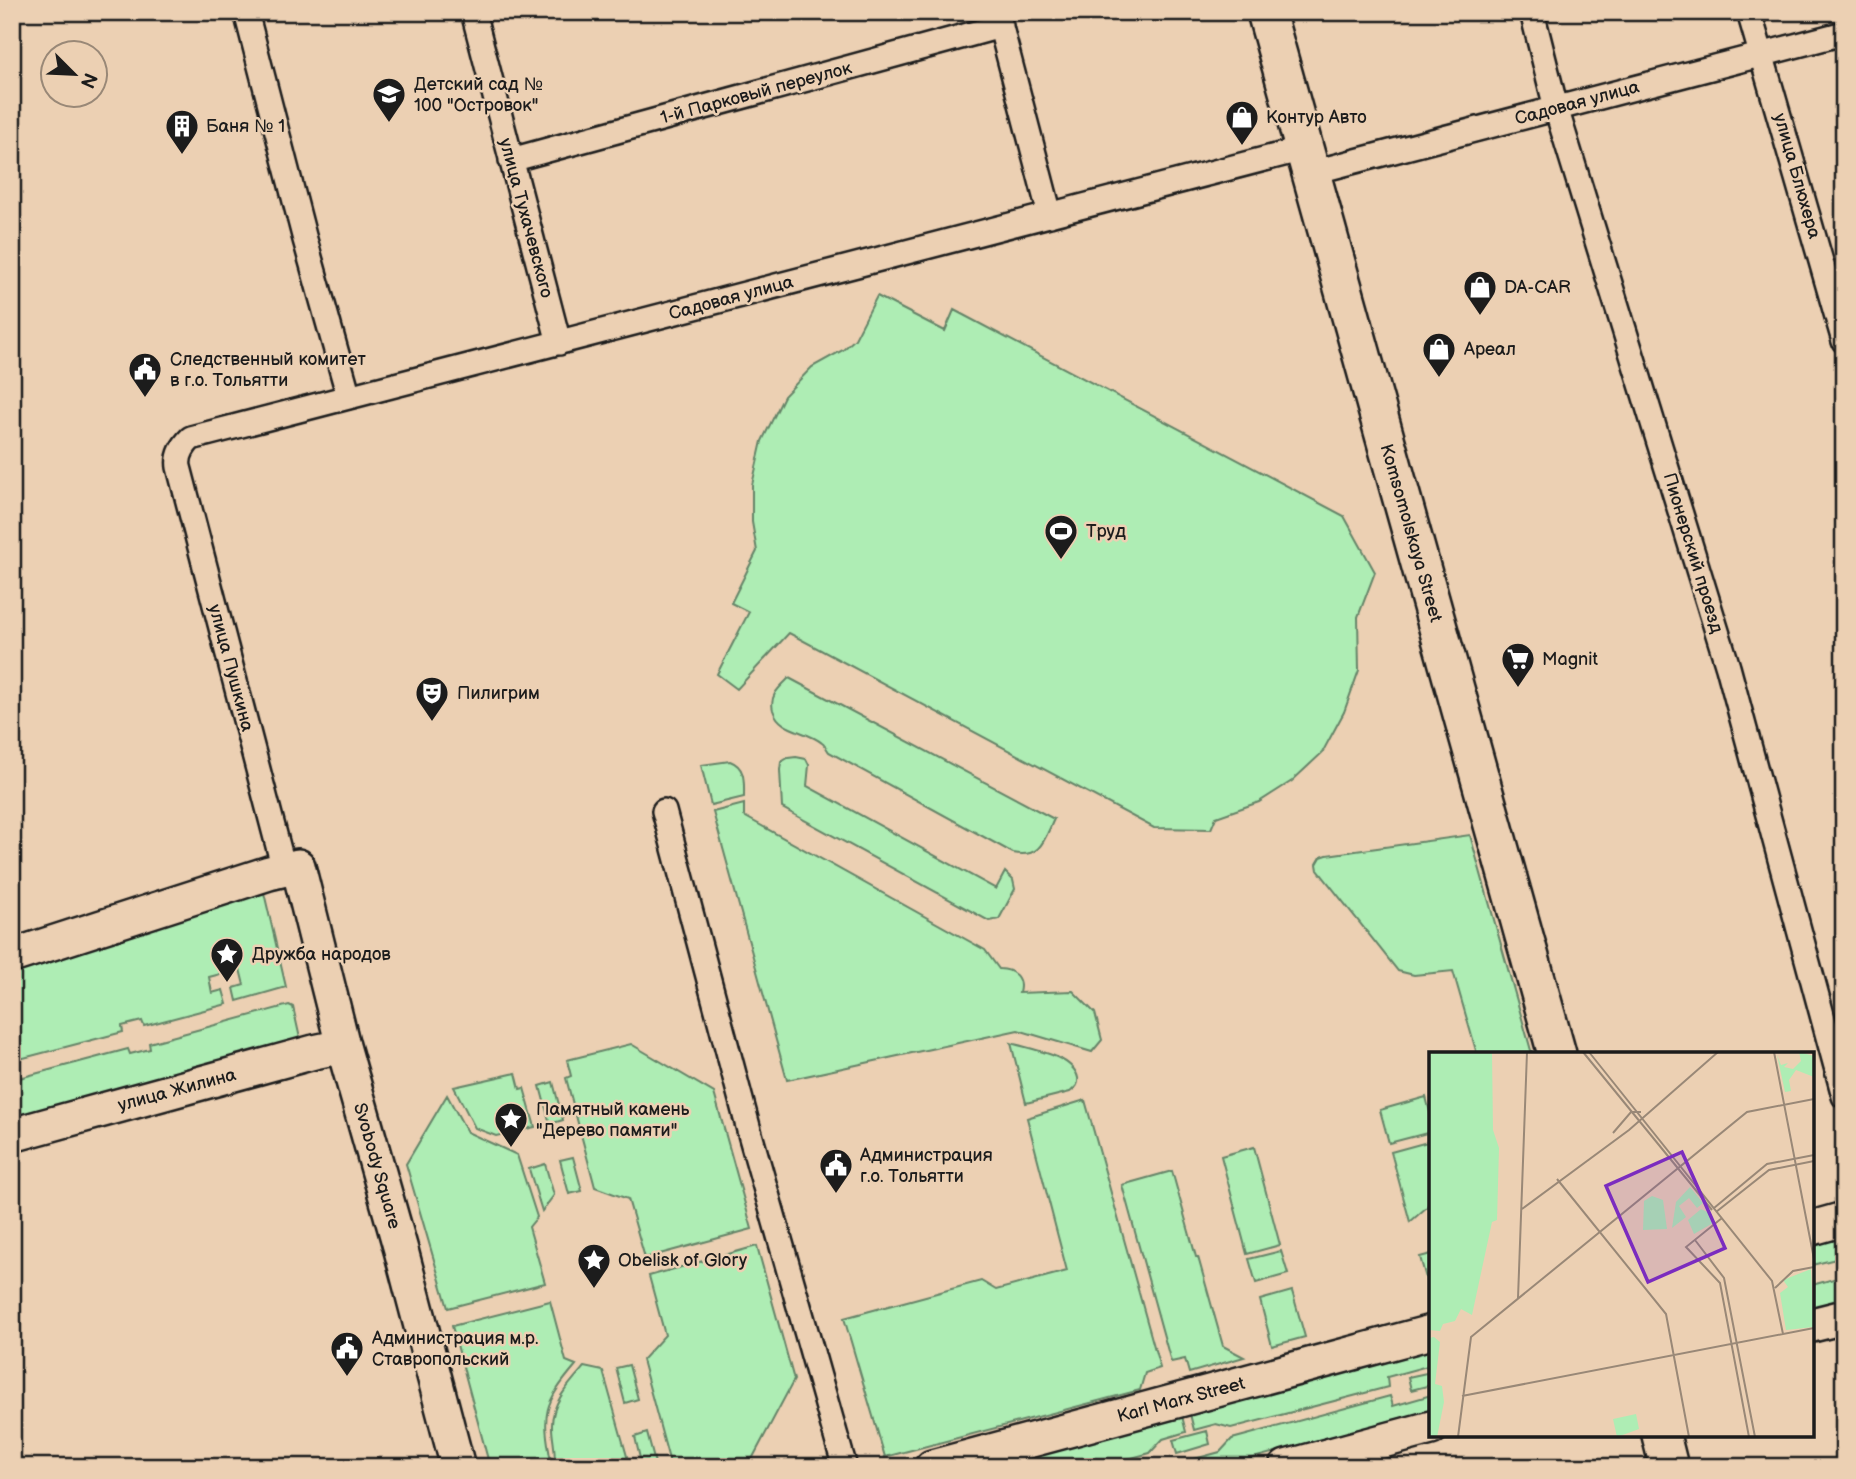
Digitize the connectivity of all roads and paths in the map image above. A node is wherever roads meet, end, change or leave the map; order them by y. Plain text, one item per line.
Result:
1 (246, 12) edge
2 (473, 12) edge
3 (1266, 12) edge
4 (1532, 12) edge
5 (1749, 12) edge
6 (999, 19) edge
7 (1844, 33) edge
8 (1762, 54) junction
9 (1556, 108) junction
10 (511, 160) junction
11 (1307, 161) junction
12 (1050, 215) junction
13 (1844, 341) edge
14 (559, 342) junction
15 (349, 397) junction
16 (179, 467) joint
17 (664, 811) dead end
18 (291, 867) junction
19 (12, 956) edge
20 (343, 1046) junction
21 (1556, 1052) edge
22 (1844, 1096) edge
23 (12, 1135) edge
24 (1844, 1219) edge
25 (1814, 1227) edge
26 (1844, 1317) edge
27 (1814, 1324) edge
28 (1429, 1333) edge
29 (1429, 1429) edge
30 (1662, 1437) edge
31 (458, 1467) edge
32 (845, 1467) edge
33 (932, 1467) edge
34 (1286, 1467) edge
35 (1669, 1467) edge

1 - 15 street
2 - 10 street, улица Тухачевского
3 - 11 main road, Komsomolskaya Street
4 - 9 street, Пионерский проезд
5 - 8 street, улица Блюхера
6 - 10 street, 1-й Парковый переулок
6 - 12 street
7 - 8 street, Садовая улица
8 - 9 street, Садовая улица
8 - 13 street, улица Блюхера
9 - 11 street, Садовая улица
9 - 22 street, Пионерский проезд
10 - 14 street, улица Тухачевского
11 - 12 street, Садовая улица
11 - 21 main road, Komsomolskaya Street
12 - 14 street, Садовая улица
14 - 15 street, Садовая улица
15 - 16 street, Садовая улица
16 - 18 street, улица Пушкина
17 - 32 street
18 - 19 main road
18 - 20 main road, Svobody Square
20 - 23 main road, улица Жилина
20 - 31 main road, Svobody Square
24 - 25 main road
26 - 27 main road
28 - 33 main road, Karl Marx Street
29 - 34 main road
30 - 35 main road

